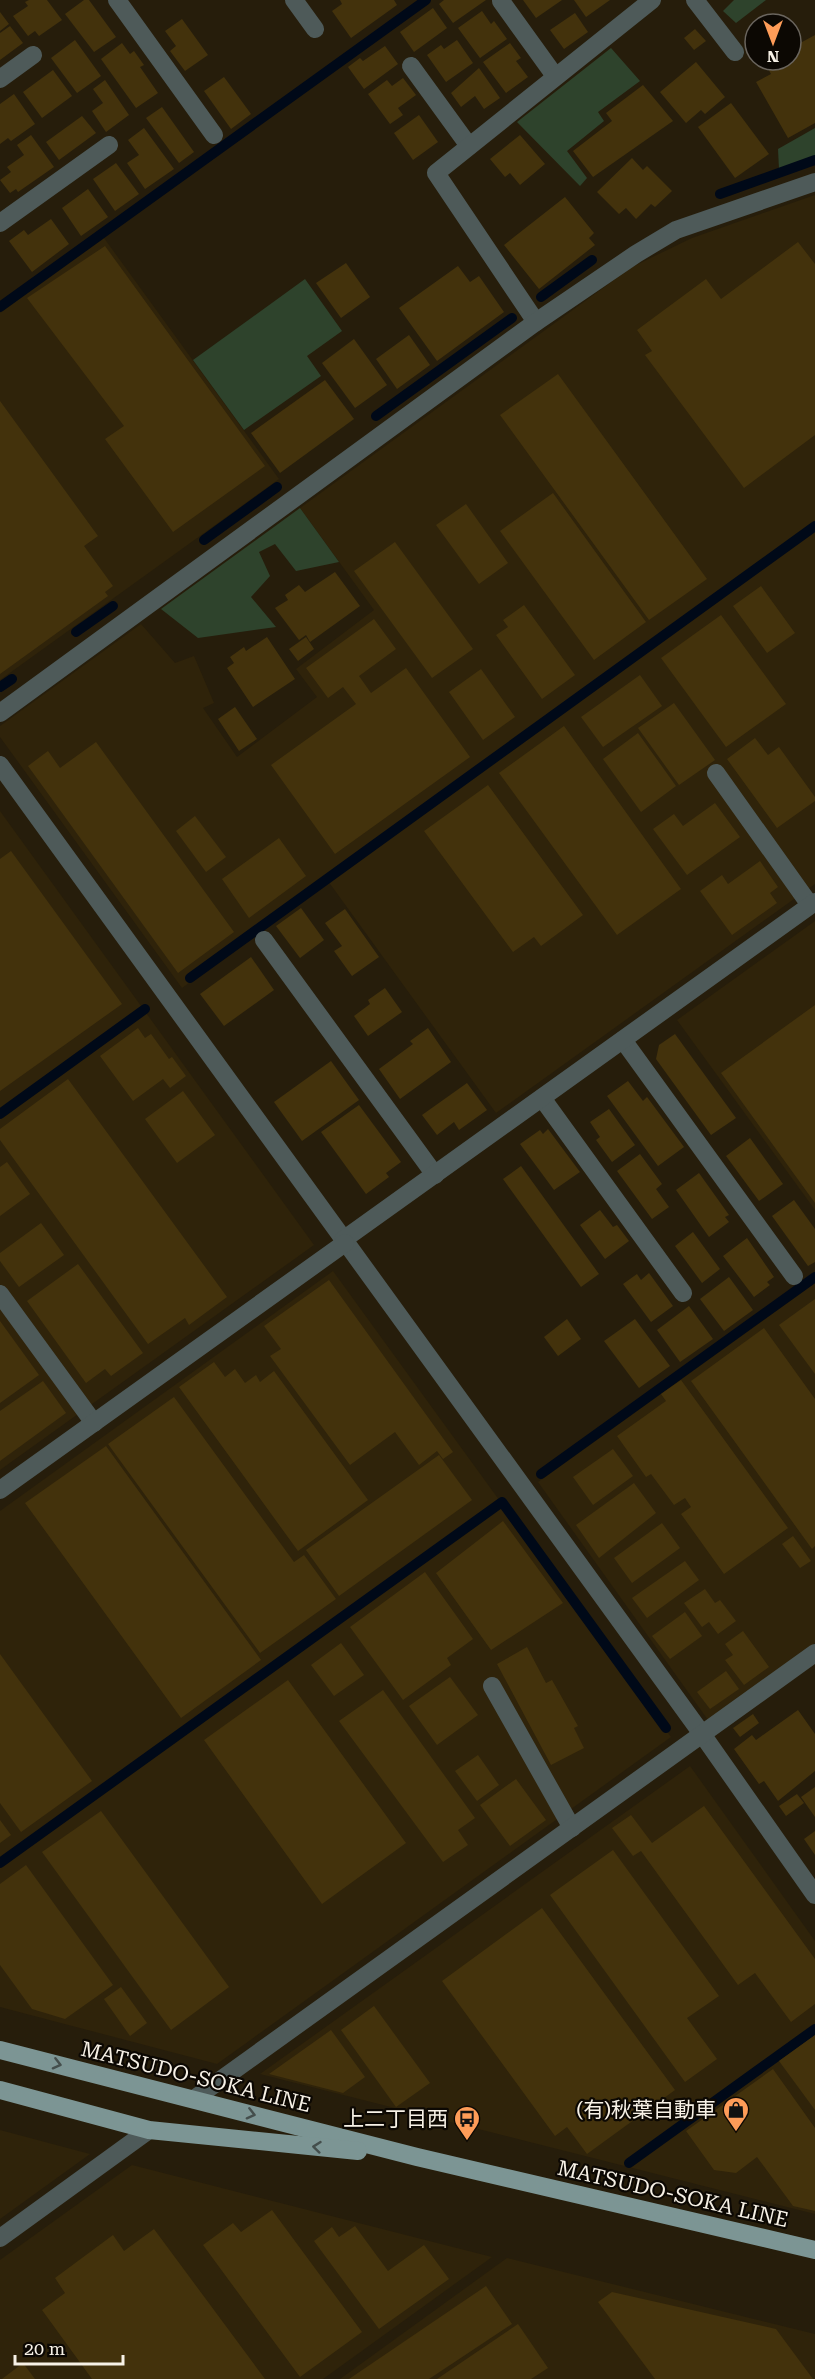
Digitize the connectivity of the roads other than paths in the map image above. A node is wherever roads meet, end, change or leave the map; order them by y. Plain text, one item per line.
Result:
1 (117, 0) edge
2 (294, 0) edge
3 (652, 0) edge
4 (694, 0) edge
5 (501, 1) edge
6 (315, 29) dead end
7 (735, 52) dead end
8 (33, 55) dead end
9 (411, 66) dead end
10 (555, 76) junction
11 (0, 79) edge
12 (214, 135) dead end
13 (109, 145) dead end
14 (470, 146) junction
15 (815, 182) edge
16 (0, 223) edge
17 (536, 322) junction
18 (0, 713) edge
19 (0, 765) edge
20 (716, 773) dead end
21 (813, 903) edge
22 (264, 940) dead end
23 (623, 1040) junction
24 (542, 1098) junction
25 (435, 1175) junction
26 (344, 1242) junction
27 (794, 1276) dead end
28 (683, 1293) dead end
29 (0, 1294) edge
30 (94, 1423) junction
31 (0, 1490) edge
32 (815, 1653) edge
33 (492, 1686) dead end
34 (702, 1734) junction
35 (572, 1828) junction
36 (815, 1895) edge
37 (0, 2050) edge
38 (0, 2090) edge
39 (194, 2099) junction
40 (149, 2130) junction
41 (417, 2157) junction
42 (0, 2238) edge
43 (815, 2250) edge

1 - 12 street
2 - 6 street
3 - 10 street
4 - 7 street
5 - 10 street
8 - 11 street
9 - 14 street
10 - 14 street
13 - 16 street
14 - 17 street
15 - 17 street
17 - 18 street
19 - 26 street
20 - 21 street
21 - 23 street
22 - 25 street
23 - 24 street
23 - 27 street
24 - 25 street
24 - 28 street
25 - 26 street
26 - 30 street
26 - 34 street
29 - 30 street
30 - 31 street
32 - 34 street
33 - 35 street
34 - 35 street
34 - 36 street
35 - 39 street
37 -> 39 main road, MATSUDO-SOKA LINE
38 - 40 main road, MATSUDO-SOKA LINE
39 -> 41 main road, MATSUDO-SOKA LINE
41 -> 40 main road, MATSUDO-SOKA LINE
40 - 42 street
41 - 43 main road, MATSUDO-SOKA LINE

